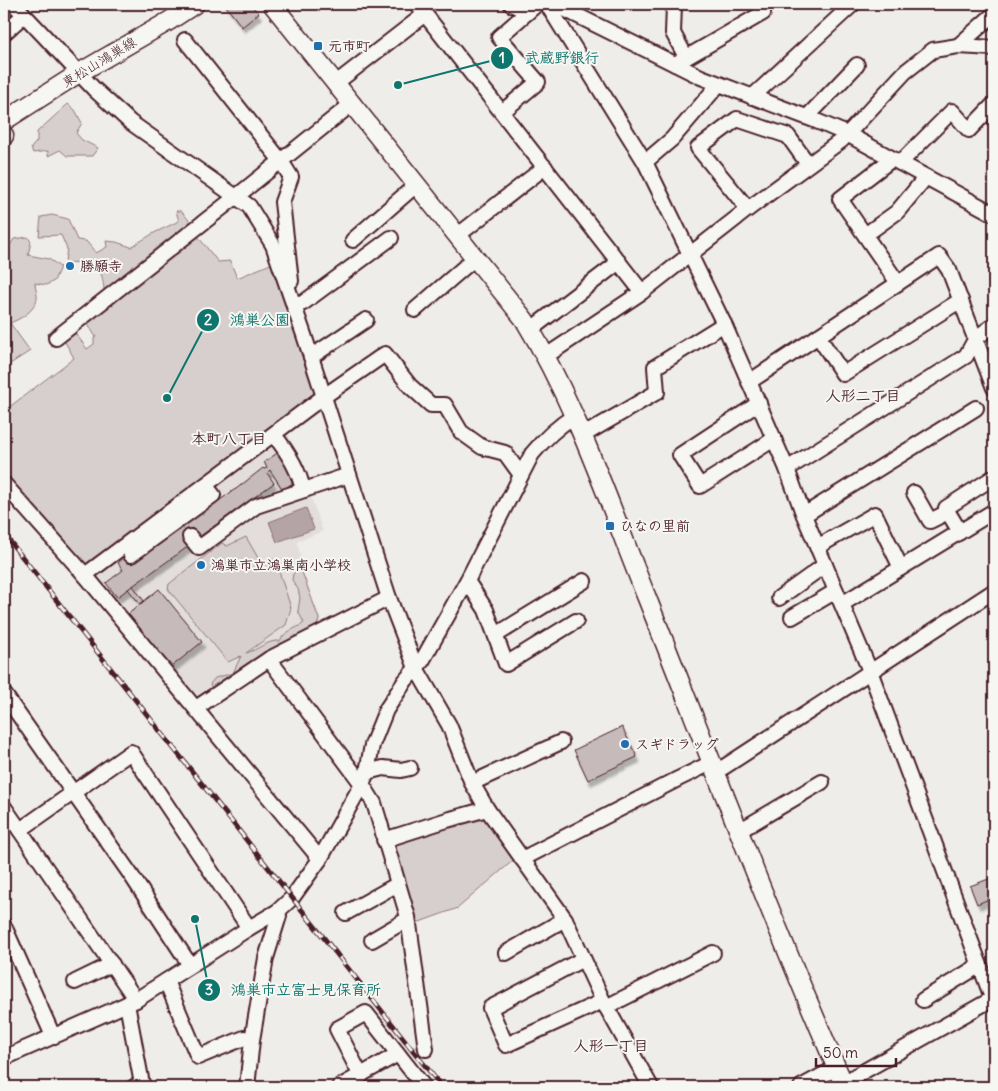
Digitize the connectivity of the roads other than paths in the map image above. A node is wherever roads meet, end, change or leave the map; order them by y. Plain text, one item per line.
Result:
1 (14, 4) edge
2 (195, 4) edge
3 (272, 4) edge
4 (511, 4) edge
5 (547, 4) edge
6 (554, 4) edge
7 (760, 4) edge
8 (853, 4) edge
9 (674, 5) dead end
10 (533, 8) edge
11 (421, 9) edge
12 (994, 14) edge
13 (24, 15) junction
14 (4, 33) edge
15 (185, 40) dead end
16 (958, 46) junction
17 (994, 48) edge
18 (680, 61) junction
19 (857, 66) dead end
20 (79, 73) junction
21 (336, 83) junction
22 (719, 84) junction
23 (752, 96) junction
24 (353, 103) junction
25 (993, 105) edge
26 (502, 112) junction
27 (807, 117) junction
28 (4, 121) edge
29 (847, 134) junction
30 (281, 161) junction
31 (896, 161) junction
32 (645, 162) junction
33 (808, 164) junction
34 (545, 167) junction
35 (926, 177) junction
36 (416, 185) junction
37 (237, 196) junction
38 (748, 209) junction
39 (994, 214) edge
40 (865, 235) junction
41 (457, 236) junction
42 (391, 238) dead end
43 (353, 240) dead end
44 (691, 253) junction
45 (475, 258) junction
46 (619, 262) junction
47 (898, 283) junction
48 (642, 292) junction
49 (961, 300) junction
50 (292, 302) junction
51 (415, 310) dead end
52 (366, 320) dead end
53 (724, 324) junction
54 (994, 325) edge
55 (530, 330) junction
56 (818, 336) junction
57 (56, 338) dead end
58 (976, 338) junction
59 (546, 356) junction
60 (311, 357) junction
61 (749, 382) junction
62 (994, 388) edge
63 (323, 397) junction
64 (759, 404) junction
65 (976, 408) dead end
66 (574, 416) junction
67 (274, 435) junction
68 (582, 436) junction
69 (774, 439) junction
70 (787, 469) junction
71 (349, 475) junction
72 (521, 475) junction
73 (994, 477) edge
74 (4, 484) edge
75 (206, 486) junction
76 (303, 490) junction
77 (914, 492) dead end
78 (994, 511) edge
79 (948, 512) junction
80 (804, 515) junction
81 (960, 532) junction
82 (190, 536) dead end
83 (818, 547) junction
84 (131, 555) dead end
85 (825, 566) junction
86 (901, 568) junction
87 (85, 575) junction
88 (584, 581) dead end
89 (467, 582) junction
90 (836, 591) junction
91 (994, 591) edge
92 (389, 598) junction
93 (779, 598) dead end
94 (842, 604) junction
95 (792, 617) dead end
96 (576, 621) dead end
97 (496, 635) junction
98 (269, 659) junction
99 (416, 668) junction
100 (870, 671) junction
101 (4, 694) edge
102 (196, 708) junction
103 (561, 742) dead end
104 (713, 767) junction
105 (410, 768) dead end
106 (364, 778) junction
107 (822, 782) dead end
108 (472, 783) junction
109 (74, 792) junction
110 (4, 808) edge
111 (487, 810) junction
112 (20, 830) junction
113 (739, 832) junction
114 (384, 840) junction
115 (320, 859) junction
116 (522, 859) junction
117 (398, 884) junction
118 (278, 912) junction
119 (346, 913) dead end
120 (565, 919) junction
121 (408, 920) junction
122 (4, 926) edge
123 (249, 928) junction
124 (372, 940) dead end
125 (506, 953) dead end
126 (713, 953) dead end
127 (583, 959) junction
128 (112, 964) junction
129 (190, 965) junction
130 (980, 965) junction
131 (166, 981) junction
132 (75, 982) dead end
133 (923, 1000) dead end
134 (994, 1000) edge
135 (132, 1002) junction
136 (605, 1004) junction
137 (53, 1036) junction
138 (252, 1040) junction
139 (426, 1049) dead end
140 (398, 1054) junction
141 (4, 1058) edge
142 (362, 1076) junction
143 (841, 1079) edge
144 (140, 1086) edge
145 (247, 1087) edge
146 (339, 1087) edge
147 (424, 1087) edge
148 (651, 1087) edge
149 (801, 1087) edge

1 - 13 street
2 - 20 main road, 東松山鴻巣線
3 - 21 main road
4 - 10 street
5 - 32 street
6 - 18 street
7 - 18 street
8 - 23 street
9 - 18 street
10 - 26 street
11 - 21 street
11 - 26 street
12 - 16 street
13 - 14 street
13 - 20 street
15 - 30 street
16 - 17 street
16 - 29 street
18 - 22 street
19 - 27 street
20 - 28 main road, 東松山鴻巣線
20 - 37 street
21 - 24 main road
22 - 23 street
22 - 32 street
23 - 27 street
24 - 30 street
24 - 36 main road
25 - 31 street
26 - 34 street
27 - 29 street
29 - 31 street
29 - 33 street
30 - 37 street
30 - 50 street
31 - 35 street
31 - 40 street
32 - 44 street
33 - 38 street
33 - 38 street
34 - 41 street
34 - 46 street
35 - 39 street
35 - 40 street
36 - 41 main road
36 - 43 street
37 - 50 street
37 - 57 street
38 - 44 street
40 - 47 street
41 - 45 main road
42 - 50 street
44 - 48 street
44 - 53 street
45 - 51 street
45 - 55 main road
46 - 48 street
46 - 55 street
47 - 49 street
47 - 56 street
48 - 59 street
49 - 56 street
49 - 58 street
50 - 60 street
52 - 60 street
53 - 61 street
53 - 68 street
54 - 58 street
55 - 59 main road
56 - 61 street
58 - 62 street
58 - 70 street
59 - 66 main road
60 - 63 street
61 - 64 street
63 - 67 street
63 - 71 street
63 - 72 street
64 - 69 street
64 - 69 street
65 - 80 street
66 - 68 main road
66 - 72 street
67 - 75 street
67 - 76 street
68 - 104 main road
69 - 70 street
70 - 80 street
71 - 76 street
71 - 92 street
72 - 89 street
73 - 79 street
74 - 87 street
75 - 84 street
75 - 87 street
76 - 82 street
77 - 79 street
78 - 81 street
79 - 81 street
80 - 83 street
81 - 86 street
83 - 85 street
83 - 86 street
85 - 90 street
85 - 93 street
86 - 94 street
87 - 102 street
88 - 97 street
89 - 97 street
89 - 99 street
90 - 94 street
90 - 95 street
91 - 100 street
92 - 98 street
92 - 99 street
94 - 100 street
96 - 97 street
98 - 102 street
98 - 106 street
99 - 106 street
99 - 108 street
100 - 104 street
100 - 130 street
101 - 109 street
102 - 115 street
103 - 108 street
104 - 113 main road
104 - 116 street
105 - 106 street
106 - 114 street
106 - 115 street
107 - 113 street
108 - 111 street
109 - 112 street
109 - 123 street
109 - 129 street
110 - 112 street
111 - 114 street
111 - 116 street
112 - 128 street
113 - 143 main road
114 - 117 street
115 - 118 street
116 - 120 street
117 - 119 street
117 - 121 street
118 - 123 street
118 - 138 street
120 - 125 street
120 - 127 street
121 - 124 street
121 - 139 street
122 - 137 street
123 - 129 street
126 - 136 street
127 - 136 street
127 - 136 street
128 - 132 street
128 - 135 street
129 - 131 street
130 - 133 street
130 - 134 street
131 - 135 street
131 - 138 street
134 - 143 street
135 - 137 street
135 - 144 street
136 - 148 street
137 - 141 street
138 - 145 street
140 - 142 street
140 - 142 street
140 - 147 street
142 - 146 street
143 - 149 street

